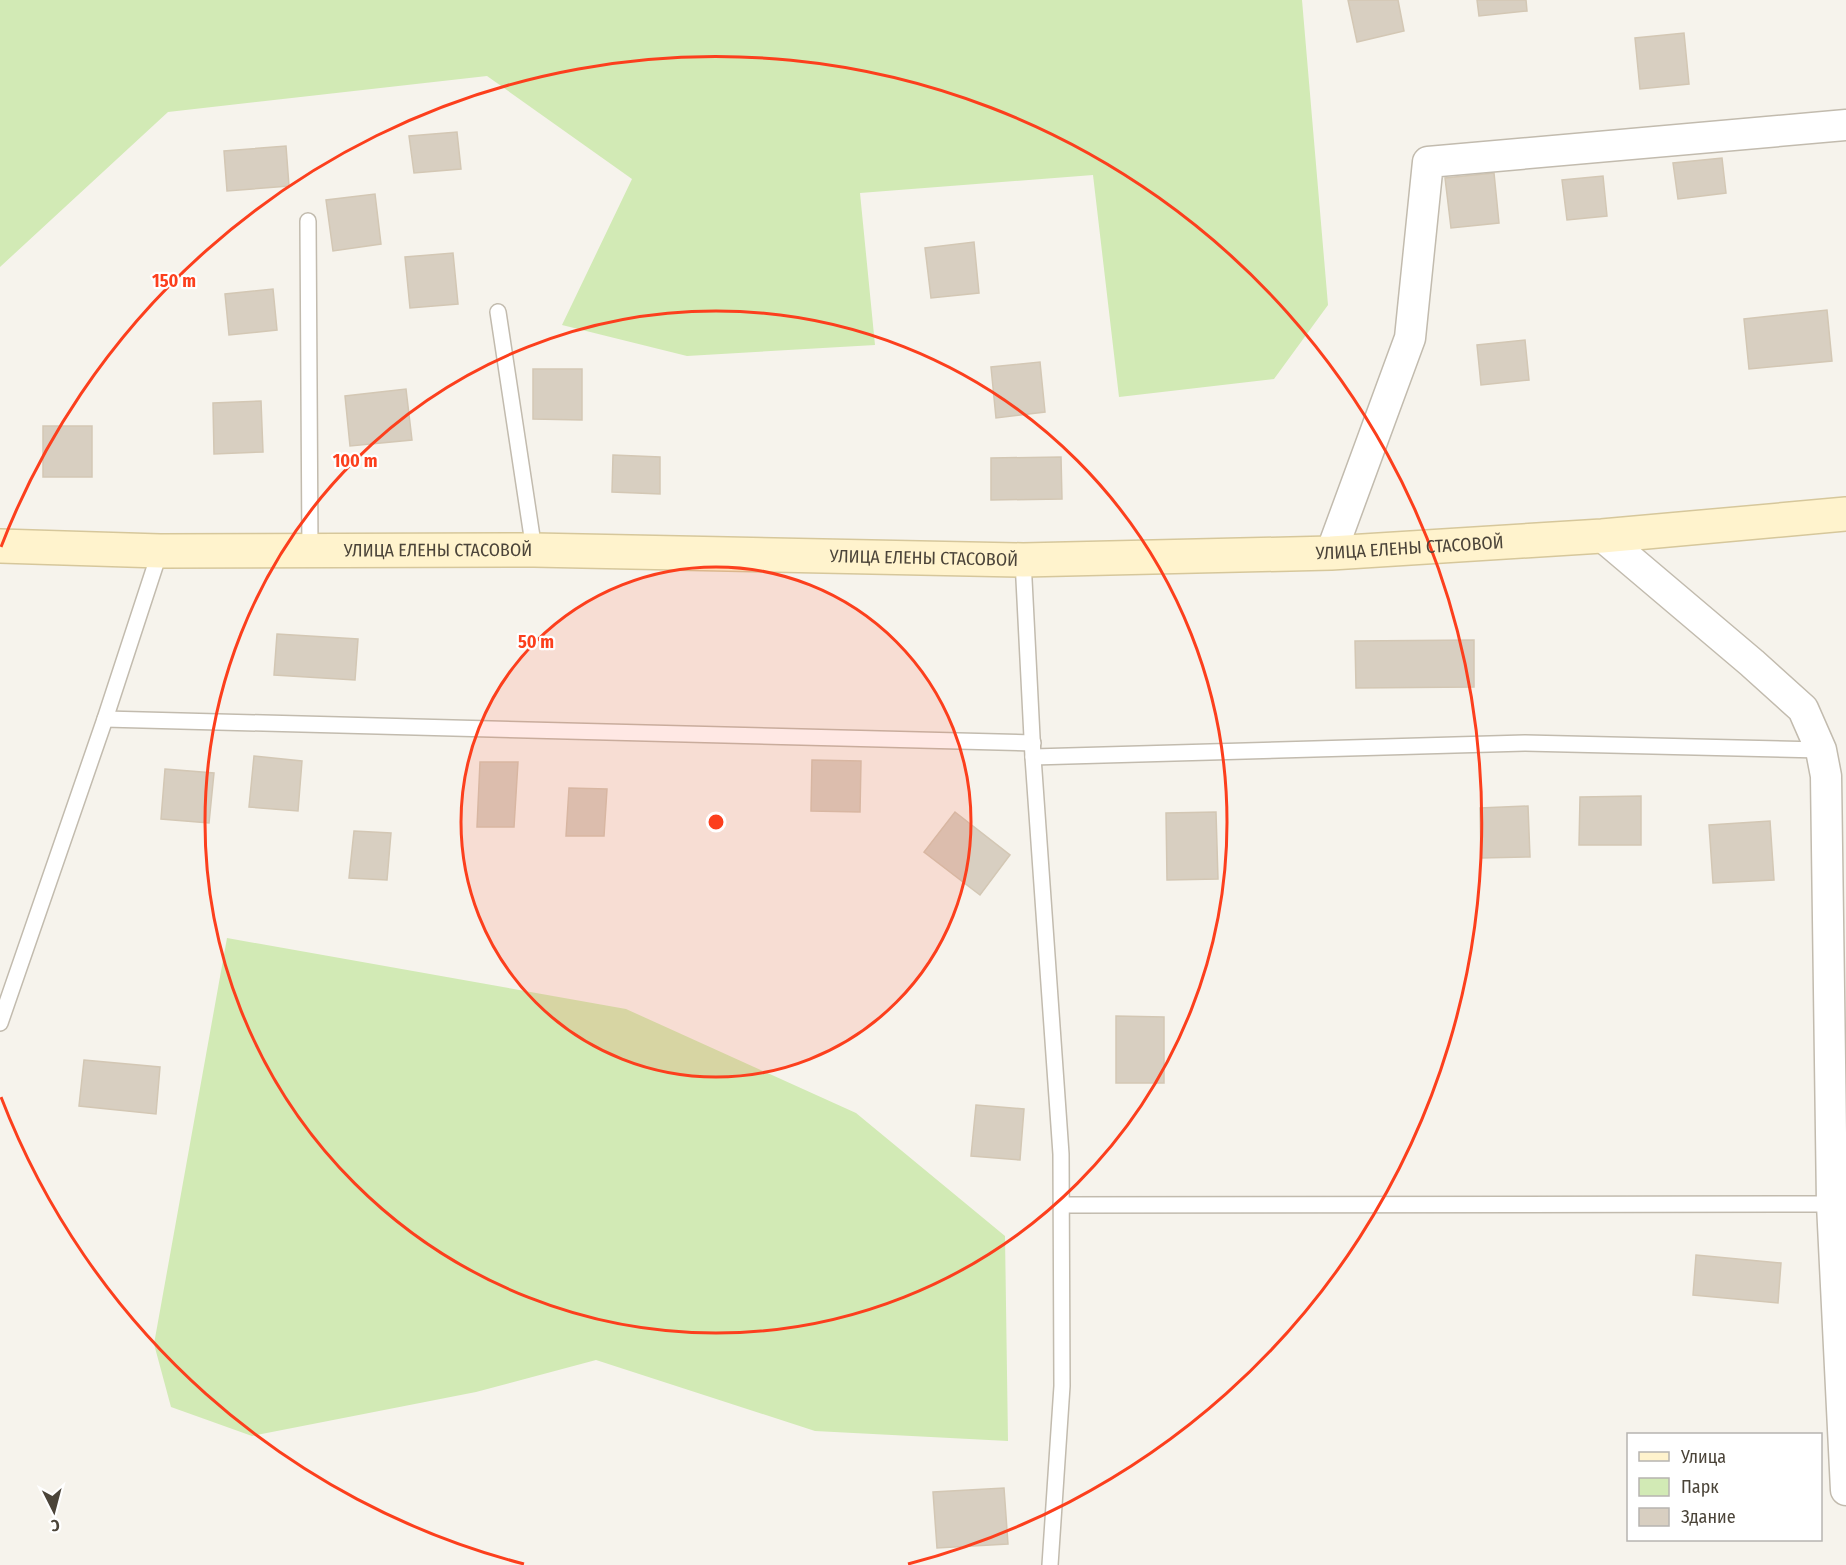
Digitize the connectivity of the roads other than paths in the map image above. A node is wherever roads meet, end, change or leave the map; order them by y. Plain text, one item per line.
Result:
1 (1846, 125) edge
2 (309, 221) dead end
3 (498, 312) dead end
4 (1846, 514) edge
5 (1602, 536) junction
6 (0, 546) edge
7 (534, 550) junction
8 (160, 551) junction
9 (310, 551) junction
10 (1331, 554) junction
11 (1023, 560) junction
12 (105, 720) junction
13 (1033, 750) junction
14 (1821, 750) junction
15 (0, 1023) edge
16 (1832, 1204) junction
17 (1061, 1205) junction
18 (1846, 1490) edge
19 (1050, 1565) edge

1 - 10 street
2 - 9 lane
3 - 7 lane
4 - 5 main road, УЛИЦА ЕЛЕНЫ СТАСОВОЙ
5 - 10 main road, УЛИЦА ЕЛЕНЫ СТАСОВОЙ
5 - 14 street
6 - 8 main road, УЛИЦА ЕЛЕНЫ СТАСОВОЙ
7 - 9 main road, УЛИЦА ЕЛЕНЫ СТАСОВОЙ
7 - 11 main road, УЛИЦА ЕЛЕНЫ СТАСОВОЙ
8 - 9 main road, УЛИЦА ЕЛЕНЫ СТАСОВОЙ
8 - 12 lane
10 - 11 main road, УЛИЦА ЕЛЕНЫ СТАСОВОЙ
11 - 13 lane
12 - 13 lane
12 - 15 lane
13 - 14 lane
13 - 17 lane
14 - 16 street
16 - 17 lane
16 - 18 street
17 - 19 lane

